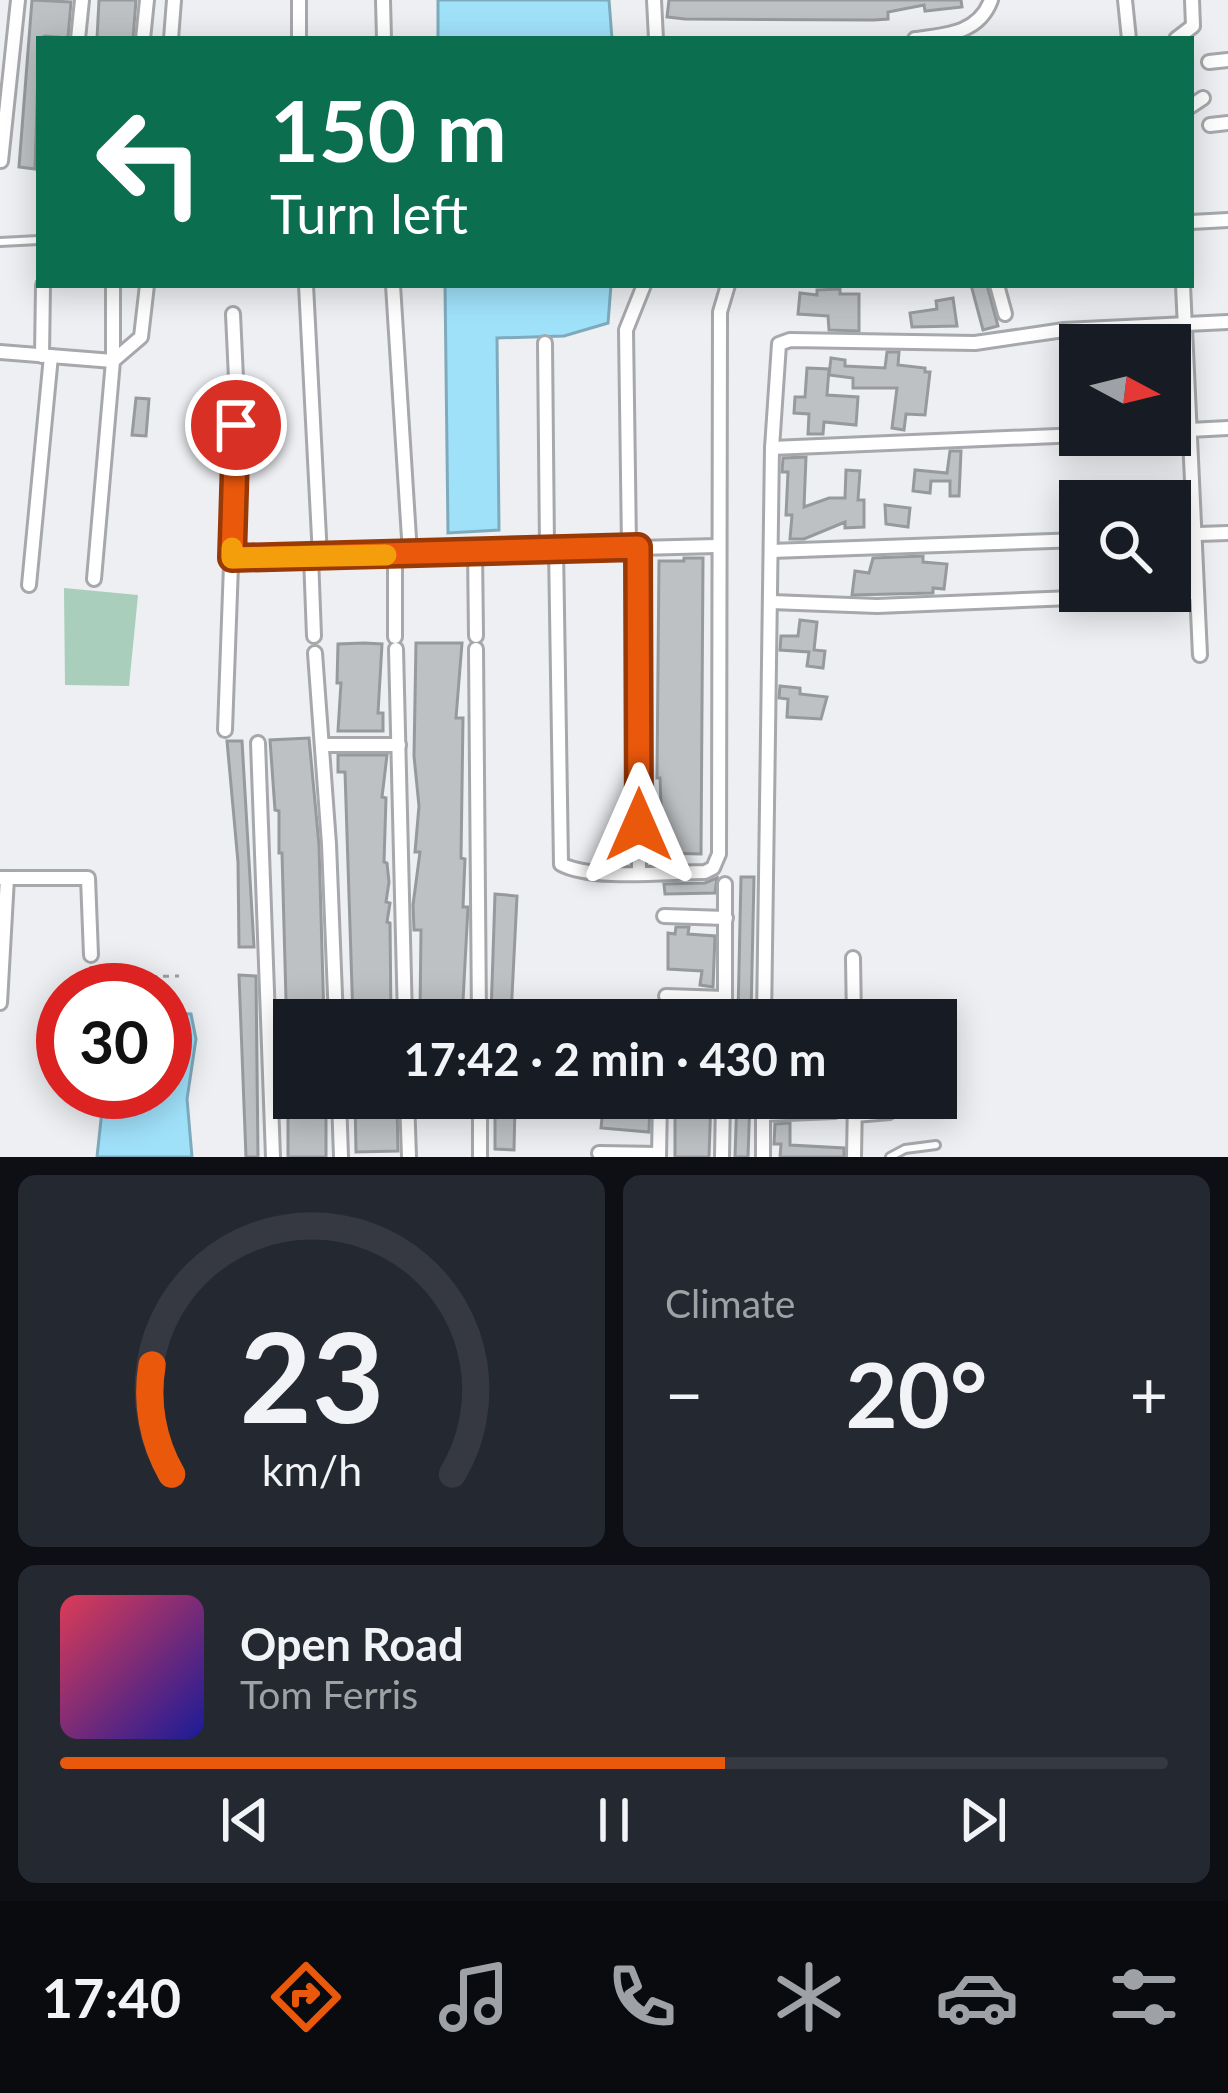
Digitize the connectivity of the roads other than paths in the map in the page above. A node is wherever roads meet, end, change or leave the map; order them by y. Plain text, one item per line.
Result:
1 (18, 0) edge
2 (82, 0) edge
3 (147, 0) edge
4 (174, 0) edge
5 (299, 0) edge
6 (383, 0) edge
7 (654, 0) edge
8 (992, 0) edge
9 (1125, 0) edge
10 (1192, 0) edge
11 (78, 36) edge
12 (143, 36) edge
13 (170, 36) edge
14 (299, 36) edge
15 (383, 36) edge
16 (656, 36) edge
17 (932, 36) edge
18 (1129, 36) edge
19 (1180, 36) edge
20 (1228, 60) edge
21 (1209, 62) dead end
22 (1228, 123) edge
23 (1210, 125) dead end
24 (1, 161) edge
25 (1228, 220) edge
26 (1194, 222) edge
27 (36, 241) edge
28 (0, 242) edge
29 (44, 288) edge
30 (113, 288) edge
31 (146, 288) edge
32 (306, 288) edge
33 (393, 288) edge
34 (643, 288) edge
35 (727, 288) edge
36 (998, 288) edge
37 (1183, 288) edge
38 (232, 314) dead end
39 (1005, 314) dead end
40 (1228, 322) edge
41 (1186, 324) joint
42 (1059, 331) edge
43 (545, 343) dead end
44 (0, 352) edge
45 (47, 356) junction
46 (113, 361) junction
47 (1228, 428) edge
48 (1191, 430) joint
49 (1059, 436) edge
50 (772, 448) junction
51 (1228, 533) edge
52 (1191, 534) edge
53 (1196, 534) junction
54 (1059, 540) edge
55 (717, 546) junction
56 (633, 547) junction
57 (552, 548) junction
58 (475, 550) junction
59 (771, 551) junction
60 (402, 554) junction
61 (316, 557) junction
62 (232, 558) junction
63 (94, 580) dead end
64 (29, 584) dead end
65 (1197, 592) junction
66 (771, 602) junction
67 (314, 637) dead end
68 (315, 653) dead end
69 (1200, 655) dead end
70 (225, 730) dead end
71 (258, 743) dead end
72 (322, 745) junction
73 (399, 745) junction
74 (639, 872) junction
75 (3, 878) edge
76 (725, 884) dead end
77 (664, 916) dead end
78 (726, 918) junction
79 (91, 955) road end
80 (853, 958) dead end
81 (666, 996) dead end
82 (725, 998) joint
83 (336, 999) edge
84 (405, 999) edge
85 (478, 999) edge
86 (764, 999) edge
87 (854, 999) edge
88 (0, 1003) edge
89 (271, 1080) joint
90 (340, 1119) edge
91 (408, 1119) edge
92 (480, 1119) edge
93 (660, 1119) edge
94 (723, 1119) edge
95 (763, 1119) edge
96 (855, 1119) edge
97 (936, 1145) dead end
98 (599, 1153) dead end
99 (659, 1156) edge
100 (273, 1157) edge
101 (341, 1157) edge
102 (409, 1157) edge
103 (480, 1157) edge
104 (722, 1157) edge
105 (763, 1157) edge
106 (854, 1157) edge
107 (890, 1157) edge

1 - 24 street
2 - 11 street
3 - 12 street
4 - 13 street
5 - 14 street
6 - 15 street
7 - 16 street
8 - 17 street
9 - 18 street
10 - 19 street
20 - 21 street
22 - 23 street
25 - 26 street
27 - 28 lane
29 - 45 street
30 - 46 street
31 - 46 street
32 - 61 street
33 - 60 street
34 - 56 street
35 - 55 street
36 - 39 street
37 - 41 street
38 - 62 street
40 - 41 street
42 - 50 street
43 - 57 street
44 - 45 street
45 - 46 street
45 - 64 street
46 - 63 street
47 - 48 street
48 - 53 street
49 - 50 street
50 - 59 street
51 - 53 street
52 - 53 street
53 - 65 street
54 - 59 street
55 - 56 street
55 - 74 street
56 - 57 street
56 - 74 street
57 - 58 street
57 - 74 street
58 - 60 street
58 - 85 street
59 - 66 street
60 - 61 street
60 - 73 street
61 - 62 street
61 - 67 street
62 - 70 street
65 - 66 street
65 - 69 street
66 - 86 street
68 - 72 street
71 - 89 street
72 - 73 street
72 - 83 street
73 - 84 street
75 - 79 street
75 - 88 street
76 - 78 street
77 - 78 street
78 - 82 street
80 - 87 street
81 - 82 street
89 - 100 street
90 - 101 street
91 - 102 street
92 - 103 street
93 - 99 street
94 - 104 street
95 - 105 street
96 - 106 street
97 - 107 lane
98 - 99 street

